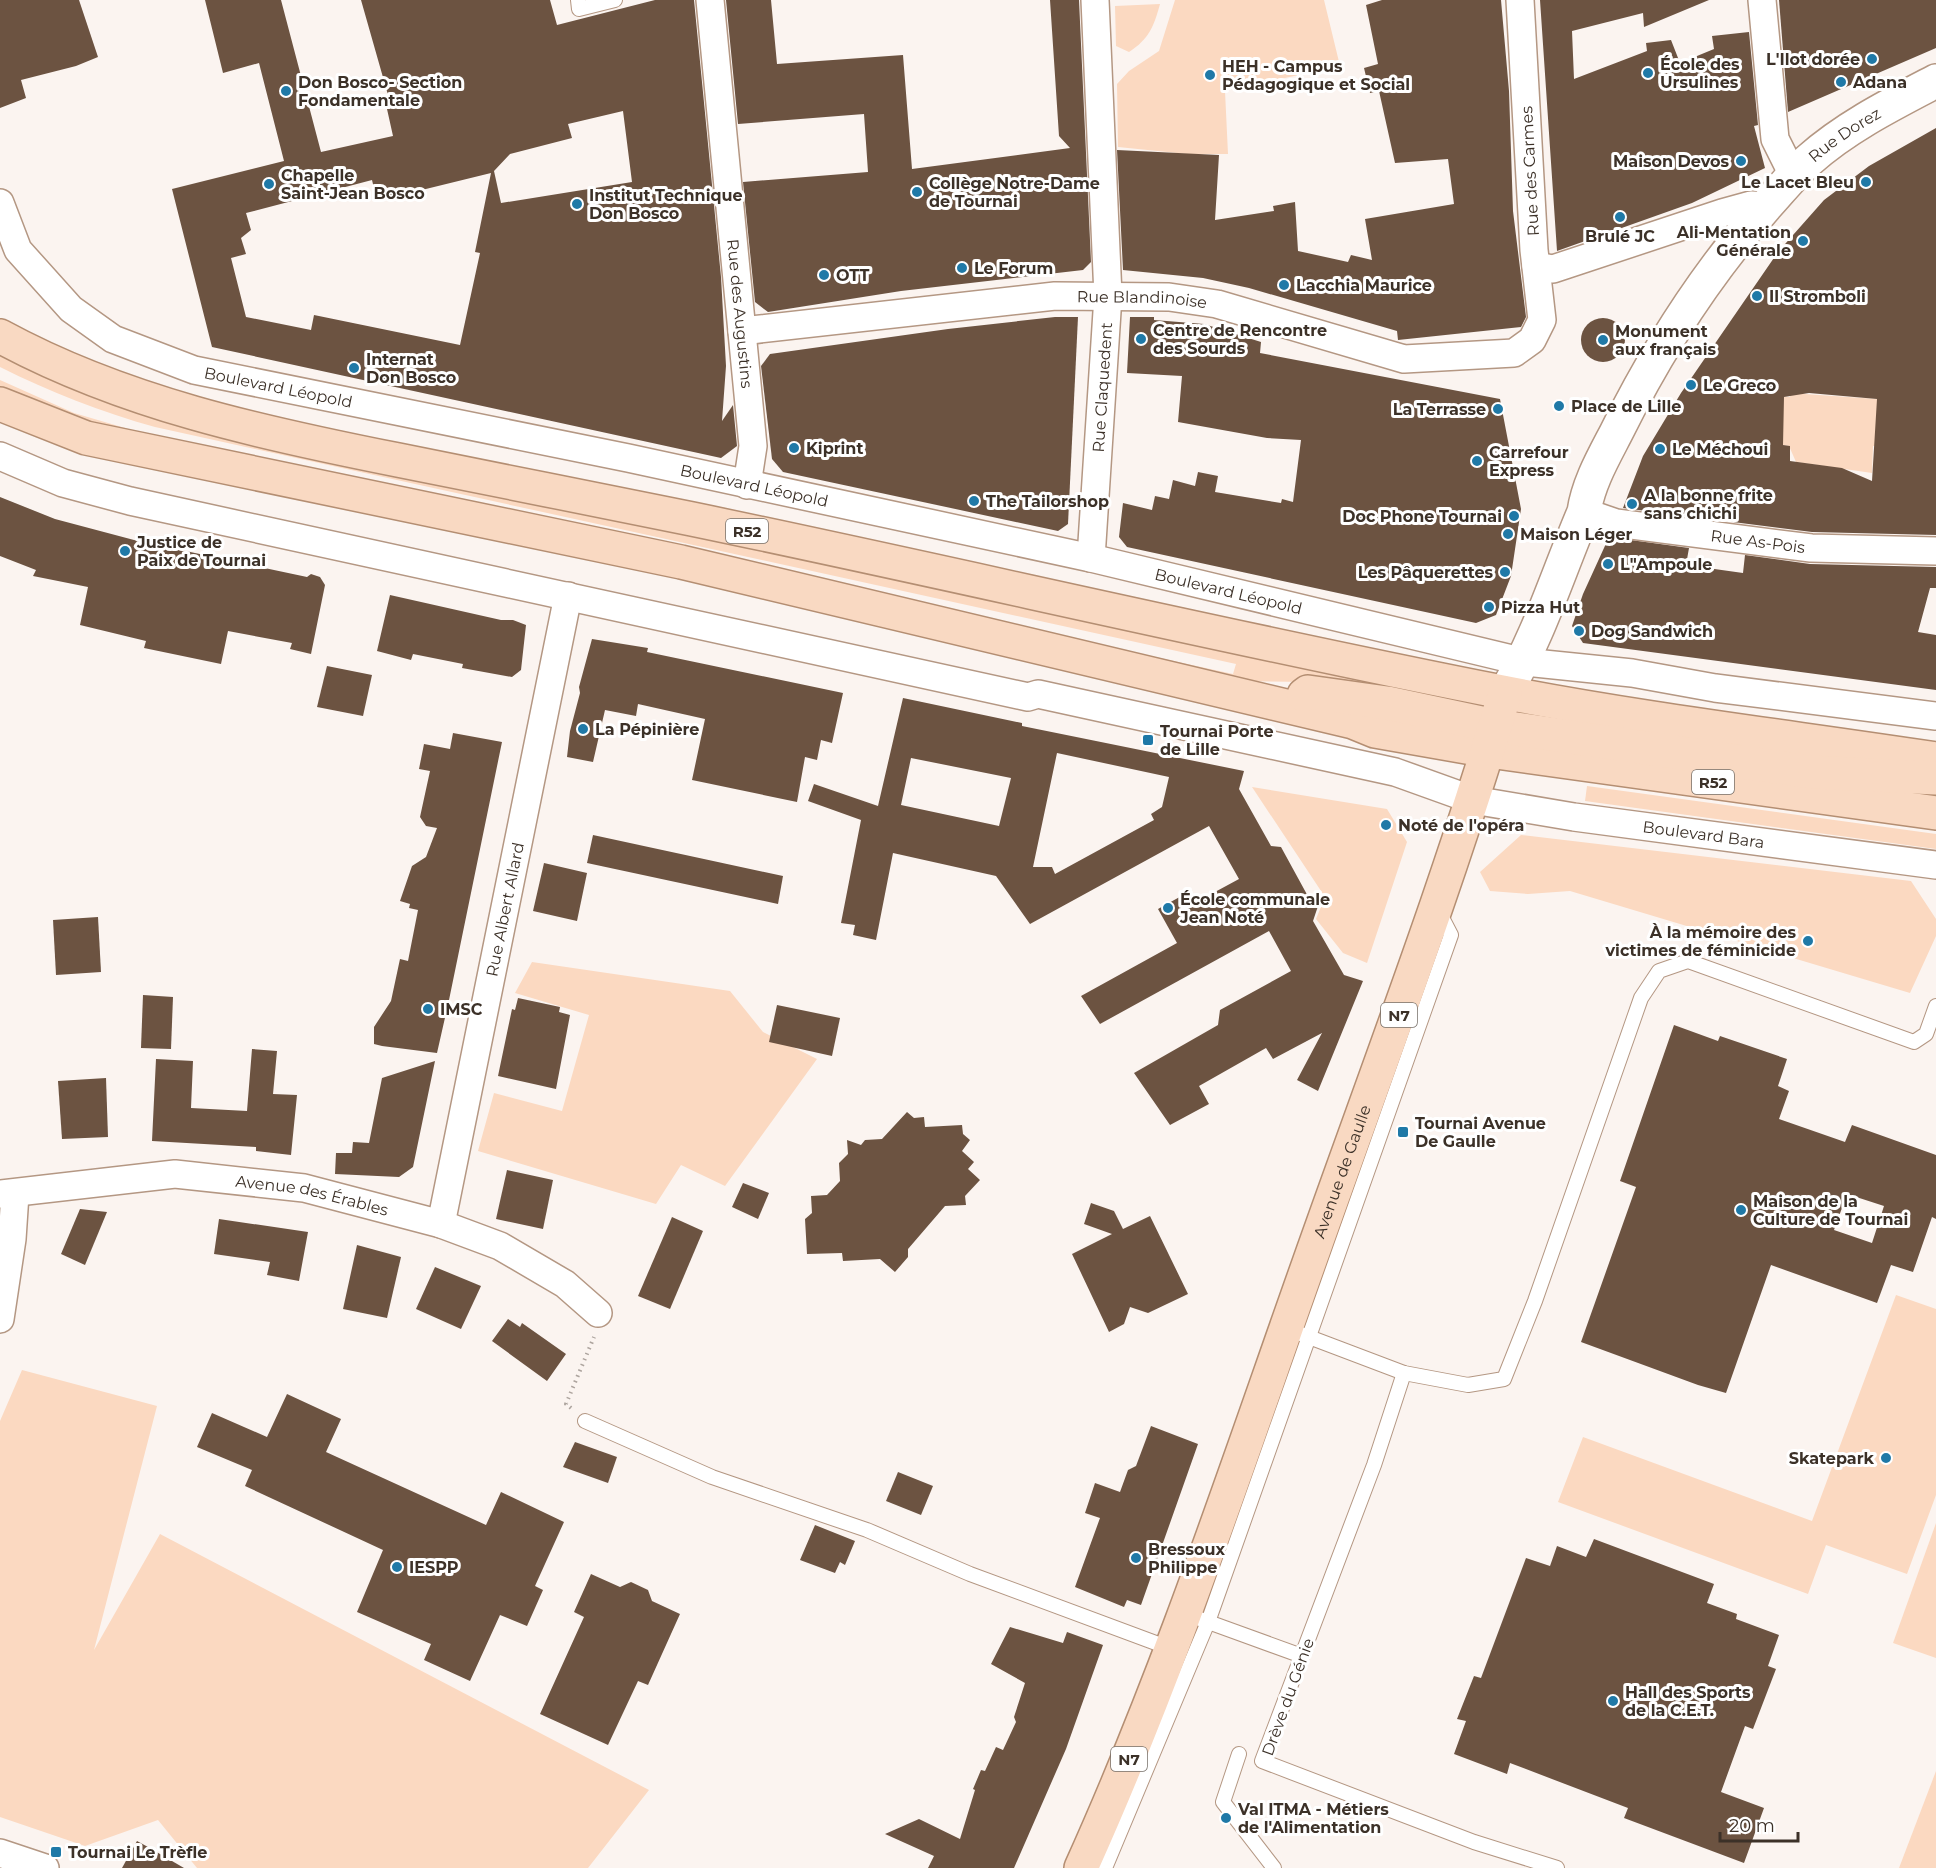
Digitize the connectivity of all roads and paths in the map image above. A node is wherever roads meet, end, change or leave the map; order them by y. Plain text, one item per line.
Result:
1 (578, 0) edge
2 (615, 0) edge
3 (710, 0) edge
4 (1095, 0) edge
5 (1520, 0) edge
6 (1762, 0) edge
7 (1936, 81) edge
8 (1793, 174) junction
9 (0, 203) edge
10 (1766, 206) junction
11 (9, 258) edge
12 (1536, 266) junction
13 (1108, 296) junction
14 (742, 331) junction
15 (0, 336) edge
16 (1532, 340) joint
17 (0, 404) edge
18 (0, 456) edge
19 (747, 485) junction
20 (1584, 512) junction
21 (1936, 550) edge
22 (1091, 558) junction
23 (568, 596) junction
24 (1524, 662) junction
25 (1505, 693) junction
26 (1936, 716) edge
27 (1492, 739) junction
28 (1936, 759) edge
29 (1936, 778) edge
30 (1473, 800) junction
31 (1936, 813) edge
32 (1936, 865) edge
33 (1936, 1006) edge
34 (7, 1194) edge
35 (441, 1224) junction
36 (598, 1313) joint
37 (0, 1319) edge
38 (1297, 1333) junction
39 (1404, 1373) junction
40 (585, 1421) joint
41 (1197, 1618) junction
42 (1172, 1649) junction
43 (1302, 1656) junction
44 (1239, 1754) dead end
45 (0, 1853) edge
46 (1551, 1867) edge
47 (45, 1868) edge
48 (1081, 1868) edge
49 (1105, 1868) edge
50 (1274, 1868) edge

1 - 2 lane
3 - 14 street, Rue des Augustins
4 - 13 street, Rue Claquedent
5 - 12 street, Rue des Carmes
6 - 8 street
7 - 8 street, Rue Dorez
8 - 10 street, Rue Dorez
9 - 11 street, Boulevard Léopold
10 - 12 street
10 - 20 street
11 - 19 street, Boulevard Léopold
12 - 16 street, Rue des Carmes
13 - 14 street, Rue Blandinoise
13 - 16 street, Rue Blandinoise
13 - 22 street, Rue Claquedent
14 - 19 street, Rue des Augustins
15 - 25 main road, R52
17 - 27 main road, R52
18 - 23 street
19 - 22 street, Boulevard Léopold
20 - 21 street, Rue As-Pois
20 - 24 street
22 - 24 street, Boulevard Léopold
23 - 30 street
23 - 35 street, Rue Albert Allard
24 - 25 street
24 - 26 street
25 - 27 main road, Avenue de Gaulle / N7
25 - 28 main road, R52
27 - 29 main road, R52
27 - 30 main road, Avenue de Gaulle / N7
27 - 31 main road, R52
30 - 32 street, Boulevard Bara
30 - 38 main road, Avenue de Gaulle / N7
33 - 39 lane
34 - 35 street, Avenue des Érables
34 - 37 street
35 - 36 street, Avenue des Érables
36 - 40 path
38 - 39 lane
38 - 41 main road, Avenue de Gaulle / N7
39 - 43 lane, Drève du Génie
40 - 42 lane
41 - 42 main road, Avenue de Gaulle / N7
41 - 43 lane
41 - 49 lane
42 - 48 main road, N7
43 - 46 lane, Drève du Génie
44 - 50 lane
45 - 47 street

